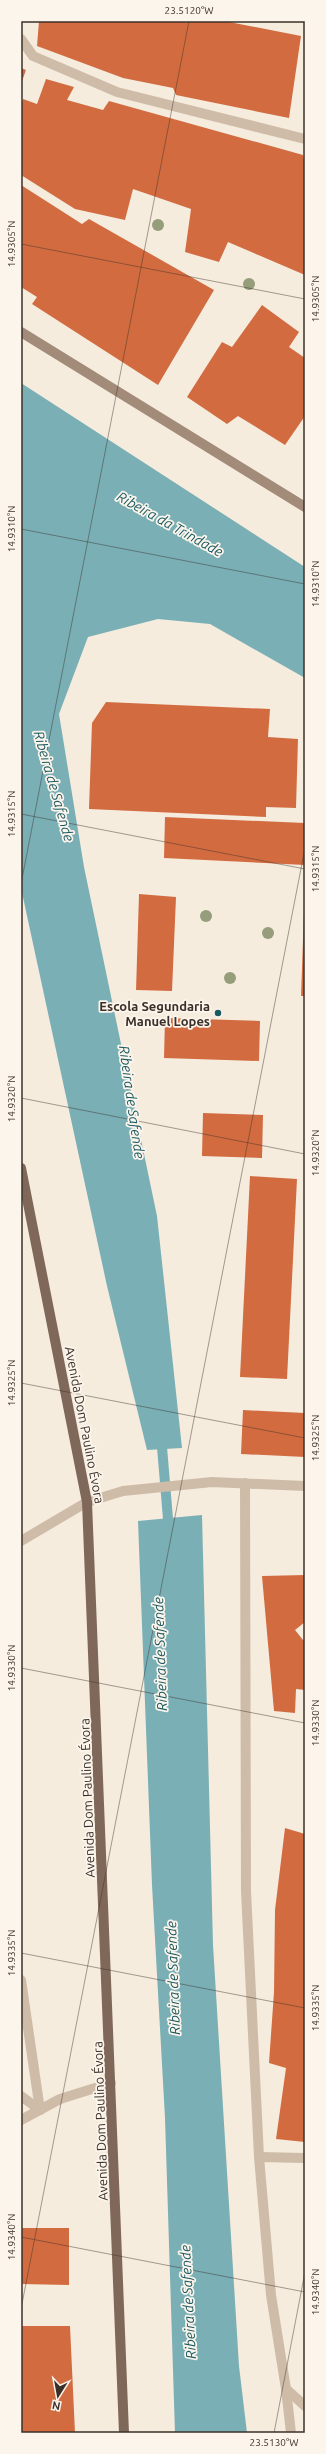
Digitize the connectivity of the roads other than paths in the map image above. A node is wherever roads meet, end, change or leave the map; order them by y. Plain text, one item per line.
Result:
1 (21, 39) edge
2 (305, 139) edge
3 (21, 332) edge
4 (305, 507) edge
5 (21, 1168) edge
6 (245, 1483) junction
7 (305, 1486) edge
8 (87, 1502) junction
9 (21, 1541) edge
10 (21, 1980) edge
11 (111, 2083) junction
12 (21, 2096) edge
13 (40, 2110) junction
14 (21, 2120) edge
15 (259, 2157) junction
16 (305, 2158) edge
17 (286, 2389) junction
18 (305, 2406) edge
19 (124, 2433) edge
20 (291, 2433) edge

1 - 2 street
3 - 4 street
5 - 8 main road, Avenida Dom Paulino Évora
6 - 7 street
6 - 8 street
6 - 15 street
8 - 9 street
8 - 11 main road, Avenida Dom Paulino Évora
10 - 13 street
11 - 13 street
11 - 19 main road, Avenida Dom Paulino Évora
12 - 13 street
13 - 14 street
15 - 16 street
15 - 17 street
17 - 18 street
17 - 20 street

